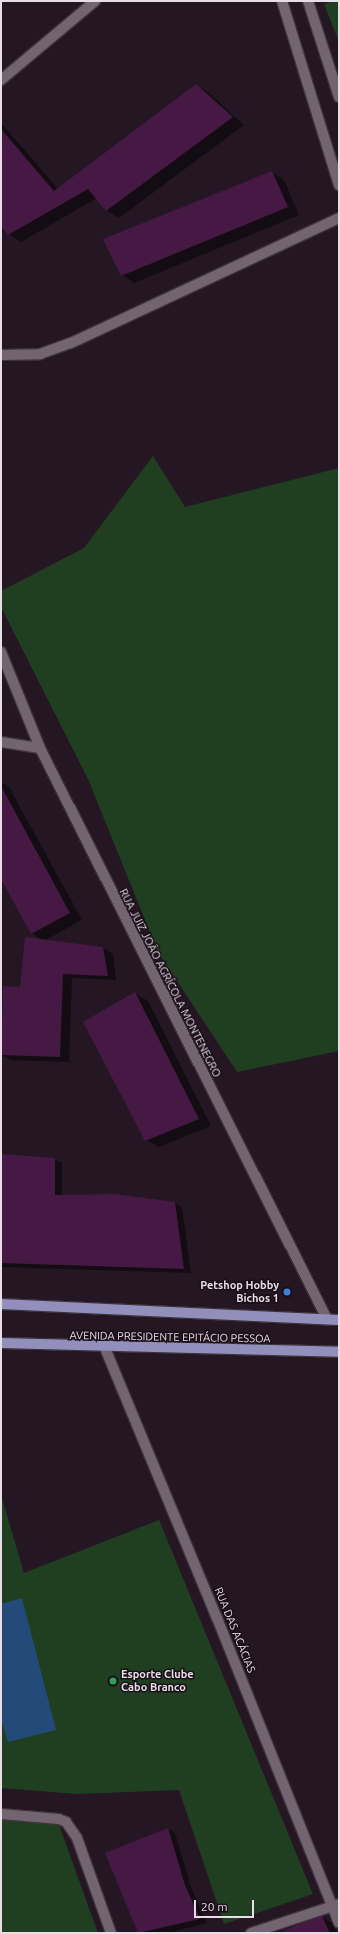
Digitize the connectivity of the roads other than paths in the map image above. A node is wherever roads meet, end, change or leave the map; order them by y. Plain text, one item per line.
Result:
1 (95, 1) edge
2 (282, 1) edge
3 (308, 1) edge
4 (1, 80) edge
5 (339, 97) edge
6 (339, 185) edge
7 (339, 218) edge
8 (1, 355) edge
9 (1, 652) edge
10 (1, 742) edge
11 (40, 748) junction
12 (1, 1304) edge
13 (327, 1319) junction
14 (339, 1320) edge
15 (1, 1343) edge
16 (105, 1348) junction
17 (339, 1352) edge
18 (1, 1814) edge
19 (336, 1905) edge
20 (339, 1923) edge
21 (111, 1933) edge
22 (251, 1933) edge

1 - 4 street
2 - 6 street
3 - 5 street
7 - 8 street
9 - 11 street, RUA JUIZ JOÃO AGRÍCOLA MONTENEGRO
10 - 11 street
11 - 13 street, RUA JUIZ JOÃO AGRÍCOLA MONTENEGRO
12 - 13 main road, AVENIDA PRESIDENTE EPITÁCIO PESSOA
13 - 14 main road, AVENIDA PRESIDENTE EPITÁCIO PESSOA
15 - 16 main road, AVENIDA PRESIDENTE EPITÁCIO PESSOA
16 - 17 main road, AVENIDA PRESIDENTE EPITÁCIO PESSOA
16 - 19 street, RUA DAS ACÁCIAS
18 - 21 street
19 - 20 street, RUA DAS ACÁCIAS
19 - 22 street

